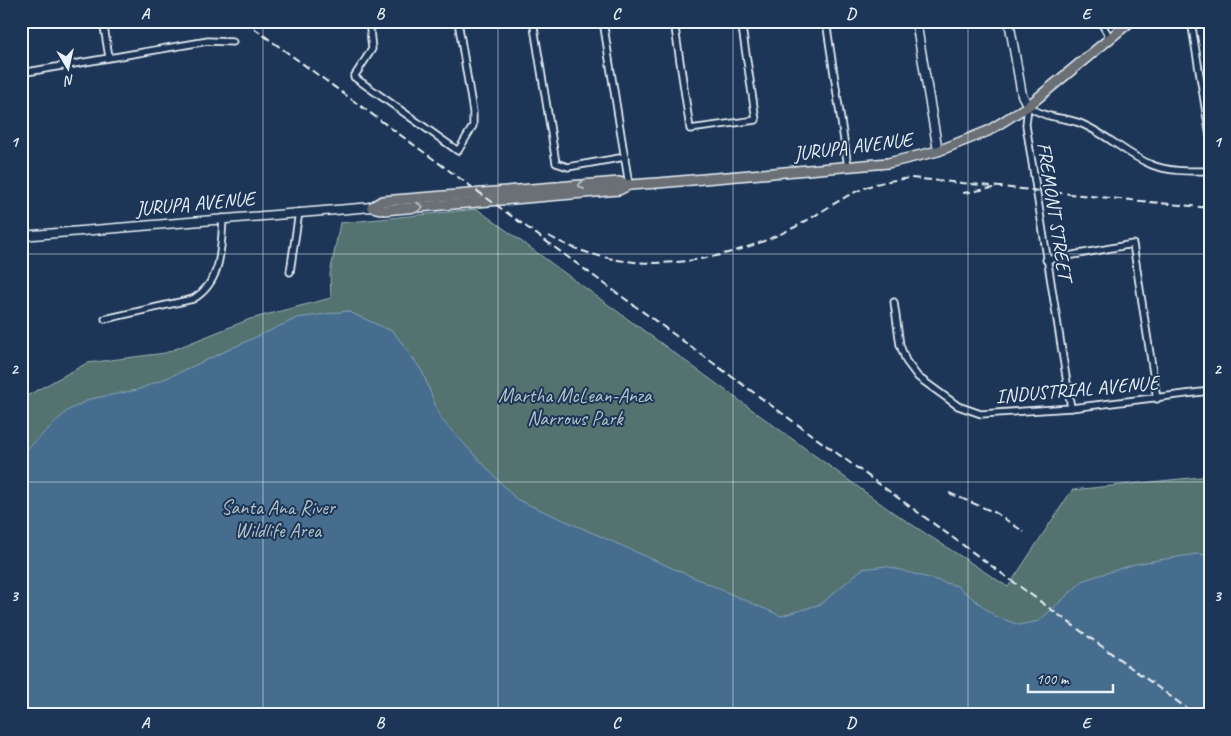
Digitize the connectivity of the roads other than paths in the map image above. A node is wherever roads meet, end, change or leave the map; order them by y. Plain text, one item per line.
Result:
1 (103, 21) edge
2 (333, 21) edge
3 (369, 21) edge
4 (458, 21) edge
5 (533, 21) edge
6 (603, 21) edge
7 (674, 21) edge
8 (741, 21) edge
9 (826, 21) edge
10 (916, 21) edge
11 (1009, 21) edge
12 (1100, 21) edge
13 (1131, 21) edge
14 (1191, 21) edge
15 (325, 22) edge
16 (1110, 38) junction
17 (233, 42) dead end
18 (109, 57) junction
19 (21, 73) edge
20 (1028, 106) junction
21 (1210, 137) edge
22 (938, 151) junction
23 (624, 157) junction
24 (848, 167) junction
25 (1210, 171) edge
26 (629, 185) junction
27 (372, 207) joint
28 (299, 212) junction
29 (223, 218) junction
30 (21, 236) edge
31 (1046, 260) junction
32 (290, 272) dead end
33 (894, 302) dead end
34 (105, 319) dead end
35 (1210, 391) edge
36 (1157, 399) junction
37 (1070, 408) junction

1 - 18 street
2 - 15 street
3 - 4 street
5 - 23 street
6 - 23 street
7 - 8 street
9 - 24 street
10 - 22 main road
11 - 20 main road, FREMONT STREET
12 - 16 street
13 - 16 main road, JURUPA AVENUE
14 - 21 street
16 - 20 main road, JURUPA AVENUE
17 - 18 street
18 - 19 street
20 - 22 main road, JURUPA AVENUE
20 - 25 street
20 - 31 street, FREMONT STREET
22 - 24 main road, JURUPA AVENUE
23 - 26 street
24 - 26 main road, JURUPA AVENUE
26 - 27 main road, JURUPA AVENUE
27 - 28 main road, JURUPA AVENUE
28 - 29 main road, JURUPA AVENUE
28 - 32 street
29 - 30 main road, JURUPA AVENUE
29 - 34 street
31 - 36 street
31 - 37 street, FREMONT STREET
33 - 37 street, INDUSTRIAL AVENUE
35 - 36 street, INDUSTRIAL AVENUE
36 - 37 street, INDUSTRIAL AVENUE

